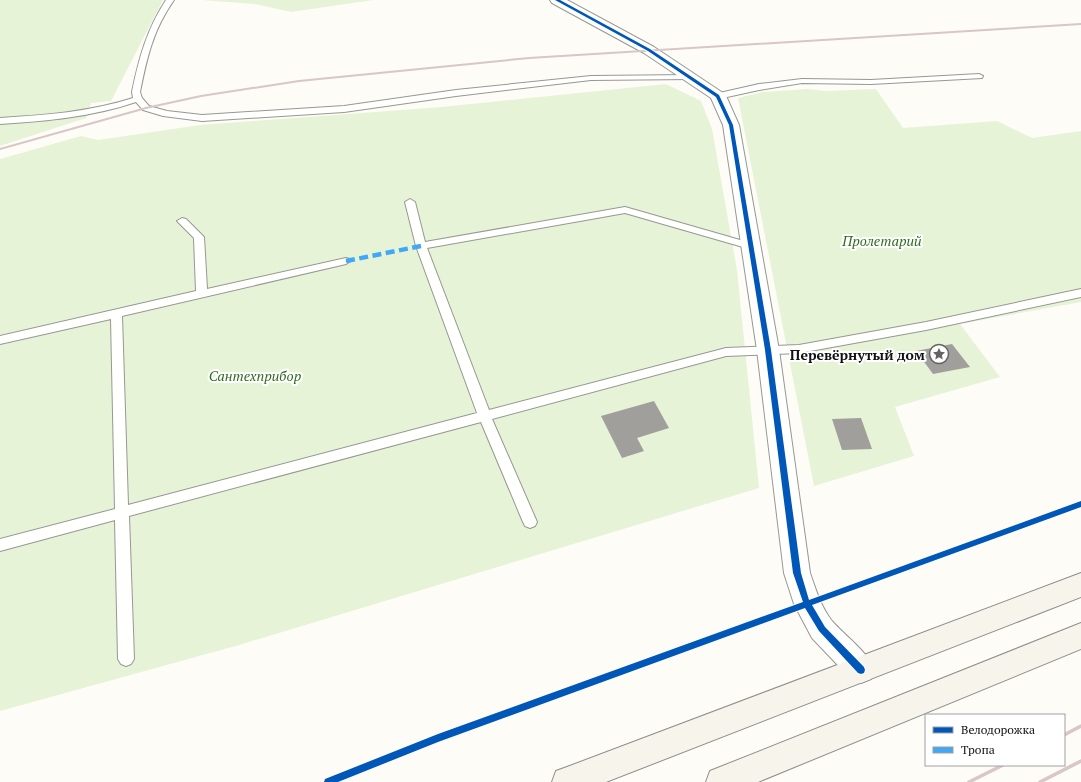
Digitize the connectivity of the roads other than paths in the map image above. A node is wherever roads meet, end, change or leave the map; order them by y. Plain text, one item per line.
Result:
1 (170, 0) edge
2 (557, 0) edge
3 (978, 76) dead end
4 (691, 77) junction
5 (718, 96) junction
6 (138, 99) junction
7 (0, 122) edge
8 (410, 202) dead end
9 (182, 221) dead end
10 (421, 246) junction
11 (750, 246) junction
12 (346, 261) dead end
13 (202, 294) junction
14 (1081, 294) edge
15 (116, 313) junction
16 (0, 340) edge
17 (768, 350) junction
18 (485, 417) junction
19 (122, 513) junction
20 (530, 522) dead end
21 (0, 545) edge
22 (1081, 585) edge
23 (1081, 636) edge
24 (126, 658) dead end
25 (861, 670) junction
26 (567, 782) edge
27 (721, 782) edge

1 - 6 lane
2 - 4 street
3 - 5 lane
4 - 5 street
4 - 6 lane
5 - 11 street
6 - 7 lane
8 - 10 lane
9 - 13 lane
10 - 11 lane
10 - 18 lane
11 - 17 street
12 - 13 lane
13 - 15 lane
14 - 17 lane
15 - 16 lane
15 - 19 lane
17 - 18 lane
17 - 25 street
18 - 19 lane
18 - 20 lane
19 - 21 lane
19 - 24 lane
22 - 25 main road
23 - 27 main road
25 - 26 main road

